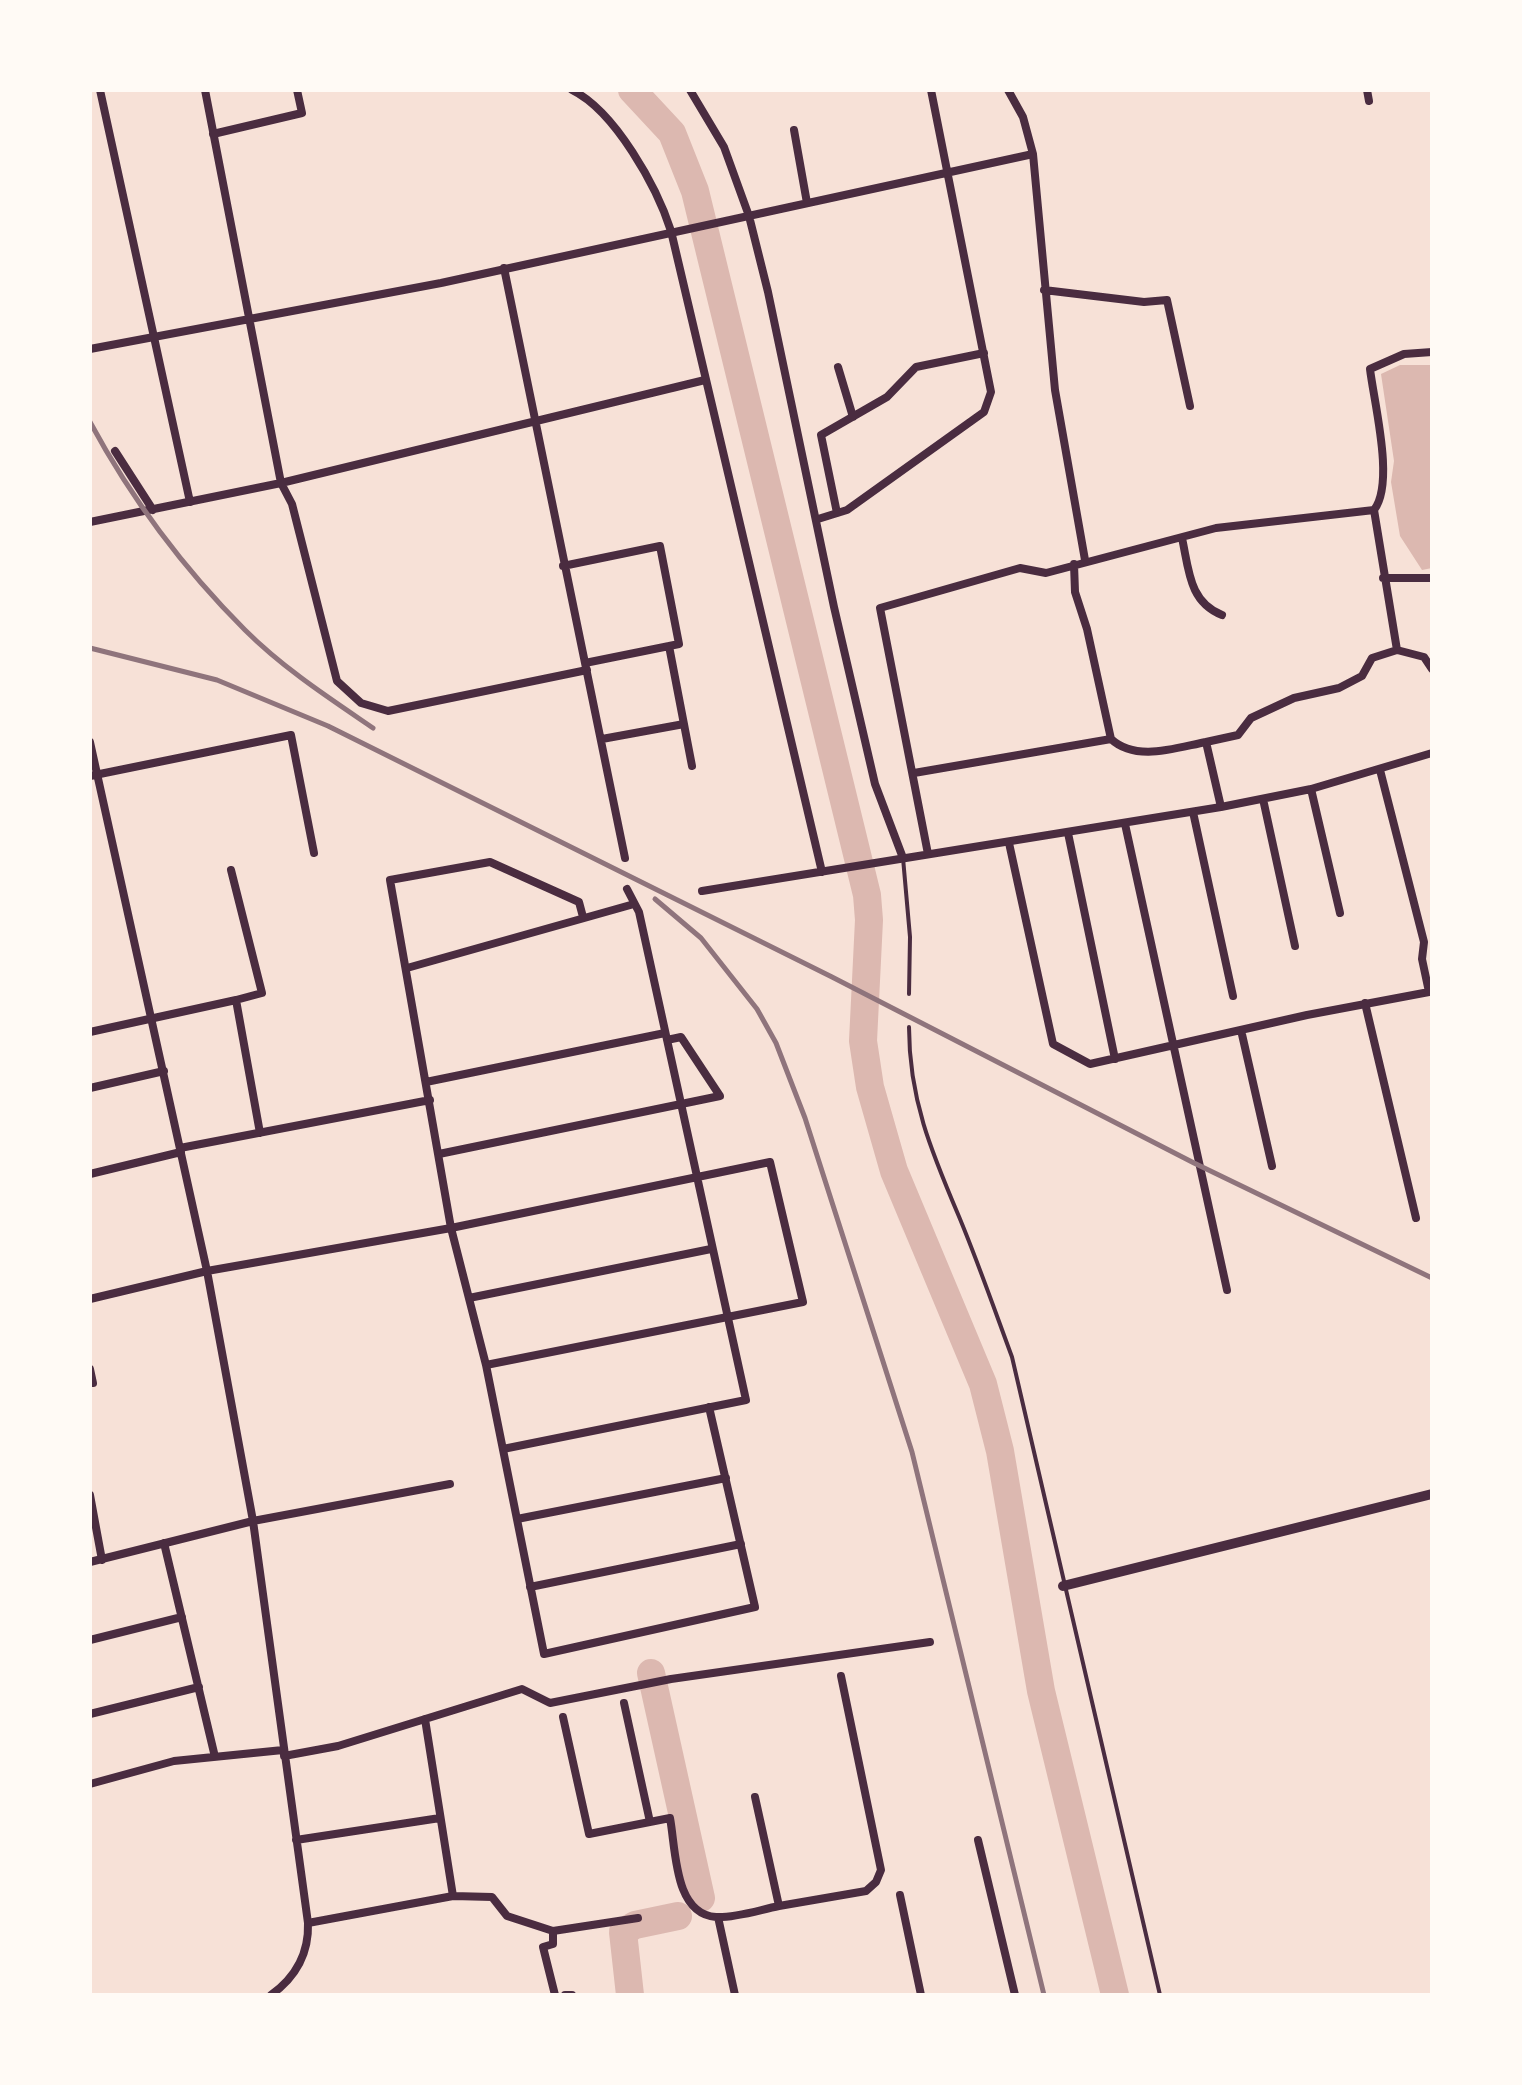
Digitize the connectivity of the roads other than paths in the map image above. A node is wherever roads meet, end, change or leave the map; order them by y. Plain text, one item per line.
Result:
1 (100, 90) edge
2 (205, 90) edge
3 (297, 90) edge
4 (572, 90) edge
5 (690, 90) edge
6 (930, 90) edge
7 (1008, 90) edge
8 (1367, 90) edge
9 (1369, 101) dead end
10 (794, 130) dead end
11 (214, 134) junction
12 (1033, 154) junction
13 (949, 172) junction
14 (807, 203) junction
15 (744, 216) junction
16 (676, 231) junction
17 (504, 268) junction
18 (1044, 290) junction
19 (249, 317) junction
20 (156, 336) junction
21 (90, 349) edge
22 (1432, 352) edge
23 (984, 353) junction
24 (838, 367) dead end
25 (704, 380) junction
26 (1190, 406) dead end
27 (853, 417) junction
28 (535, 422) junction
29 (115, 451) dead end
30 (280, 483) junction
31 (190, 502) junction
32 (153, 510) junction
33 (1374, 510) junction
34 (837, 513) junction
35 (818, 519) junction
36 (90, 522) edge
37 (1182, 538) junction
38 (1084, 560) junction
39 (1074, 564) junction
40 (564, 566) junction
41 (1384, 578) junction
42 (1432, 578) edge
43 (1222, 615) dead end
44 (669, 646) junction
45 (1397, 650) junction
46 (586, 666) junction
47 (1432, 669) edge
48 (684, 724) junction
49 (602, 739) junction
50 (1111, 739) junction
51 (90, 742) edge
52 (1206, 742) junction
53 (1432, 754) edge
54 (692, 766) dead end
55 (1380, 770) junction
56 (914, 772) junction
57 (94, 776) edge
58 (1312, 789) junction
59 (1263, 798) junction
60 (1221, 807) junction
61 (1193, 812) junction
62 (1125, 824) junction
63 (1068, 833) junction
64 (1009, 843) junction
65 (314, 853) dead end
66 (928, 854) junction
67 (625, 858) dead end
68 (902, 858) junction
69 (232, 870) dead end
70 (825, 871) junction
71 (627, 889) dead end
72 (702, 892) dead end
73 (640, 908) junction
74 (1340, 914) dead end
75 (583, 917) junction
76 (1295, 946) dead end
77 (407, 968) junction
78 (909, 994) dead end
79 (1233, 996) dead end
80 (236, 1000) junction
81 (1365, 1003) junction
82 (152, 1019) junction
83 (909, 1027) dead end
84 (1241, 1030) junction
85 (90, 1032) edge
86 (666, 1036) junction
87 (1172, 1046) junction
88 (1115, 1059) junction
89 (164, 1070) junction
90 (426, 1082) junction
91 (90, 1088) edge
92 (430, 1100) junction
93 (680, 1104) junction
94 (260, 1132) junction
95 (180, 1150) junction
96 (439, 1154) junction
97 (1272, 1166) dead end
98 (90, 1174) edge
99 (696, 1177) junction
100 (1416, 1218) dead end
101 (452, 1228) junction
102 (712, 1249) junction
103 (207, 1271) junction
104 (1228, 1290) dead end
105 (470, 1298) junction
106 (90, 1299) edge
107 (727, 1315) junction
108 (486, 1364) junction
109 (90, 1370) edge
110 (90, 1383) edge
111 (709, 1407) junction
112 (503, 1449) junction
113 (726, 1478) junction
114 (450, 1484) dead end
115 (1432, 1494) edge
116 (90, 1495) edge
117 (517, 1519) junction
118 (253, 1520) junction
119 (164, 1543) junction
120 (741, 1544) junction
121 (102, 1560) junction
122 (90, 1562) edge
123 (1062, 1586) junction
124 (530, 1587) junction
125 (182, 1618) junction
126 (90, 1640) edge
127 (930, 1642) dead end
128 (841, 1676) dead end
129 (199, 1687) junction
130 (624, 1704) dead end
131 (90, 1714) edge
132 (562, 1716) dead end
133 (425, 1719) junction
134 (283, 1752) junction
135 (215, 1756) junction
136 (90, 1769) edge
137 (92, 1783) edge
138 (755, 1797) dead end
139 (440, 1818) junction
140 (650, 1822) junction
141 (296, 1840) junction
142 (978, 1840) dead end
143 (900, 1895) dead end
144 (453, 1896) junction
145 (778, 1906) junction
146 (638, 1918) dead end
147 (718, 1918) junction
148 (308, 1923) junction
149 (553, 1931) junction
150 (283, 1992) edge
151 (272, 1995) edge
152 (555, 1995) edge
153 (736, 1995) edge
154 (921, 1995) edge
155 (1015, 1995) edge
156 (1160, 1995) edge

1 - 20 street
2 - 11 street
3 - 11 street
4 - 16 street
5 - 15 street
6 - 13 street
7 - 12 street
8 - 9 street
10 - 14 street
11 - 19 street
12 - 13 street
12 - 18 street
13 - 14 street
13 - 23 street
14 - 15 street
15 - 16 street
15 - 35 street
16 - 17 street
16 - 25 street
17 - 19 street
17 - 28 street
18 - 26 street
18 - 38 street
19 - 20 street
19 - 30 street
20 - 21 street
20 - 31 street
22 - 33 street
23 - 27 street
23 - 34 street
24 - 27 street
25 - 28 street
25 - 70 street
27 - 34 street
28 - 30 street
28 - 40 street
29 - 32 street
30 - 31 street
30 - 46 street
31 - 32 street
32 - 36 street
33 - 37 street
33 - 41 street
34 - 35 street
35 - 68 street
37 - 38 street
37 - 43 street
38 - 39 street
39 - 50 street
39 - 56 street
40 - 44 street
40 - 46 street
41 - 42 street
41 - 45 street
44 - 46 street
44 - 48 street
45 - 47 street
45 - 52 street
46 - 49 street
48 - 49 street
48 - 54 street
49 - 67 street
50 - 52 street
50 - 56 street
51 - 57 street
52 - 60 street
53 - 55 street
55 - 58 street
55 - 81 street
56 - 66 street
57 - 65 street
57 - 82 street
58 - 59 street
58 - 74 street
59 - 60 street
59 - 76 street
60 - 61 street
61 - 62 street
61 - 79 street
62 - 63 street
62 - 87 street
63 - 64 street
63 - 88 street
64 - 66 street
64 - 88 street
66 - 68 street
68 - 70 street
68 - 78 lane
69 - 80 street
70 - 72 street
71 - 73 street
73 - 75 street
73 - 86 street
75 - 77 street
75 - 77 street
77 - 90 street
80 - 82 street
80 - 94 street
81 - 84 street
81 - 100 street
82 - 85 street
82 - 89 street
83 - 123 lane
84 - 87 street
84 - 97 street
86 - 90 street
86 - 93 street
86 - 93 street
87 - 88 street
87 - 104 street
89 - 91 street
89 - 95 street
90 - 92 street
92 - 94 street
92 - 96 street
93 - 96 street
93 - 99 street
94 - 95 street
95 - 98 street
95 - 103 street
96 - 101 street
99 - 101 street
99 - 102 street
99 - 107 street
101 - 103 street
101 - 105 street
102 - 105 street
102 - 107 street
103 - 106 street
103 - 118 street
105 - 108 street
107 - 108 street
107 - 111 street
108 - 112 street
109 - 110 street
111 - 112 street
111 - 113 street
112 - 117 street
113 - 117 street
113 - 120 street
114 - 118 street
115 - 123 street
116 - 121 street
117 - 124 street
118 - 119 street
118 - 134 street
119 - 121 street
119 - 125 street
120 - 124 street
120 - 124 street
121 - 122 street
123 - 156 lane
125 - 126 street
125 - 129 street
127 - 133 street
128 - 145 street
129 - 131 street
129 - 135 street
130 - 140 street
132 - 140 street
133 - 134 street
133 - 139 street
134 - 135 street
134 - 141 street
135 - 137 street
136 - 137 street
138 - 145 street
139 - 141 street
139 - 144 street
140 - 147 street
141 - 148 street
142 - 155 street
143 - 154 street
144 - 148 street
144 - 149 street
145 - 147 street
146 - 149 street
147 - 153 street
148 - 150 street
149 - 152 street
150 - 151 street

